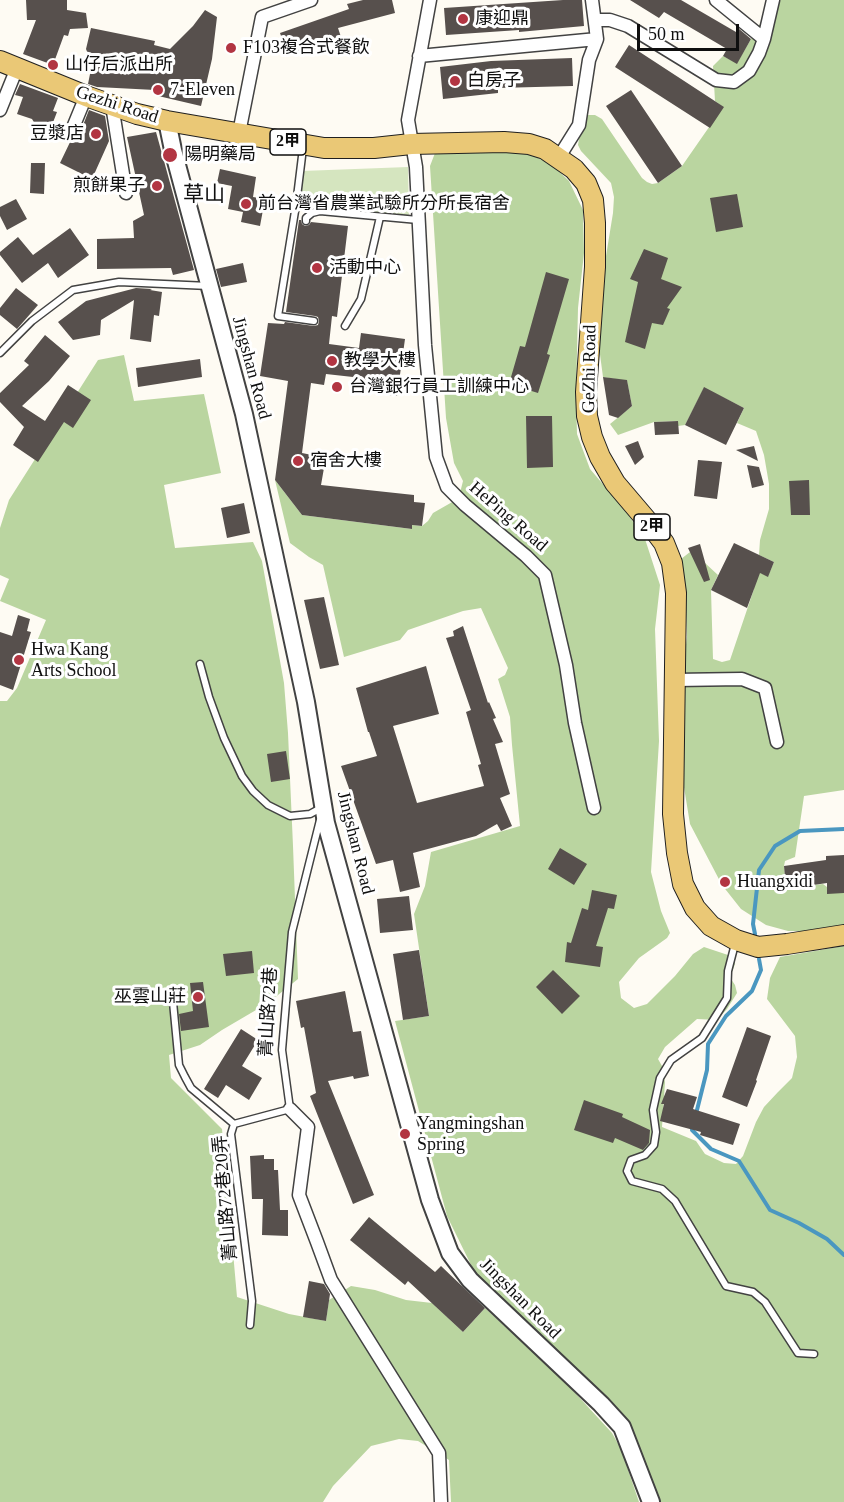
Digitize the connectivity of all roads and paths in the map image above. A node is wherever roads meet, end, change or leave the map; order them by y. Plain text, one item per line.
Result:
1 (311, 0) edge
2 (430, 0) edge
3 (592, 0) edge
4 (716, 0) edge
5 (773, 0) edge
6 (596, 20) junction
7 (597, 39) junction
8 (764, 39) junction
9 (419, 56) junction
10 (9, 64) edge
11 (86, 96) junction
12 (112, 105) junction
13 (0, 110) edge
14 (167, 121) junction
15 (72, 130) dead end
16 (239, 133) junction
17 (411, 144) junction
18 (303, 145) junction
19 (559, 157) junction
20 (126, 193) dead end
21 (381, 217) junction
22 (418, 220) junction
23 (306, 221) dead end
24 (209, 286) junction
25 (314, 321) dead end
26 (345, 326) dead end
27 (0, 353) edge
28 (200, 664) dead end
29 (675, 680) junction
30 (777, 742) dead end
31 (324, 806) junction
32 (594, 808) dead end
33 (844, 935) edge
34 (736, 940) junction
35 (173, 1002) dead end
36 (290, 1109) junction
37 (234, 1124) junction
38 (250, 1325) dead end
39 (814, 1354) dead end
40 (441, 1502) edge
41 (651, 1502) edge

1 - 16 street
2 - 9 street, HePing Road
3 - 6 street
4 - 8 street
5 - 8 street
6 - 7 street
6 - 8 street
7 - 9 street
7 - 19 street
9 - 17 street, HePing Road
10 - 11 main road, Gezhi Road / 2甲
10 - 13 street
11 - 12 main road, Gezhi Road / 2甲
11 - 15 street
12 - 14 main road, Gezhi Road / 2甲
12 - 20 street
14 - 16 main road, GeZhi Road / 2甲
14 - 24 street, Jingshan Road
16 - 18 main road, GeZhi Road / 2甲
17 - 18 main road, GeZhi Road / 2甲
17 - 19 main road, GeZhi Road / 2甲
17 - 22 street, HePing Road
18 - 25 lane
19 - 29 main road, GeZhi Road / 2甲
21 - 22 lane
21 - 23 lane
21 - 26 lane
22 - 32 street, HePing Road
24 - 27 lane
24 - 31 street, Jingshan Road
28 - 31 lane
29 - 30 street
29 - 34 main road, GeZhi Road / 2甲
31 - 36 lane, 菁山路72巷
31 - 41 street, Jingshan Road
33 - 34 main road, GeZhi Road / 2甲
34 - 39 lane
35 - 37 lane
36 - 37 lane, 菁山路72巷20弄
36 - 40 street, 菁山路72巷
37 - 38 lane, 菁山路72巷20弄

